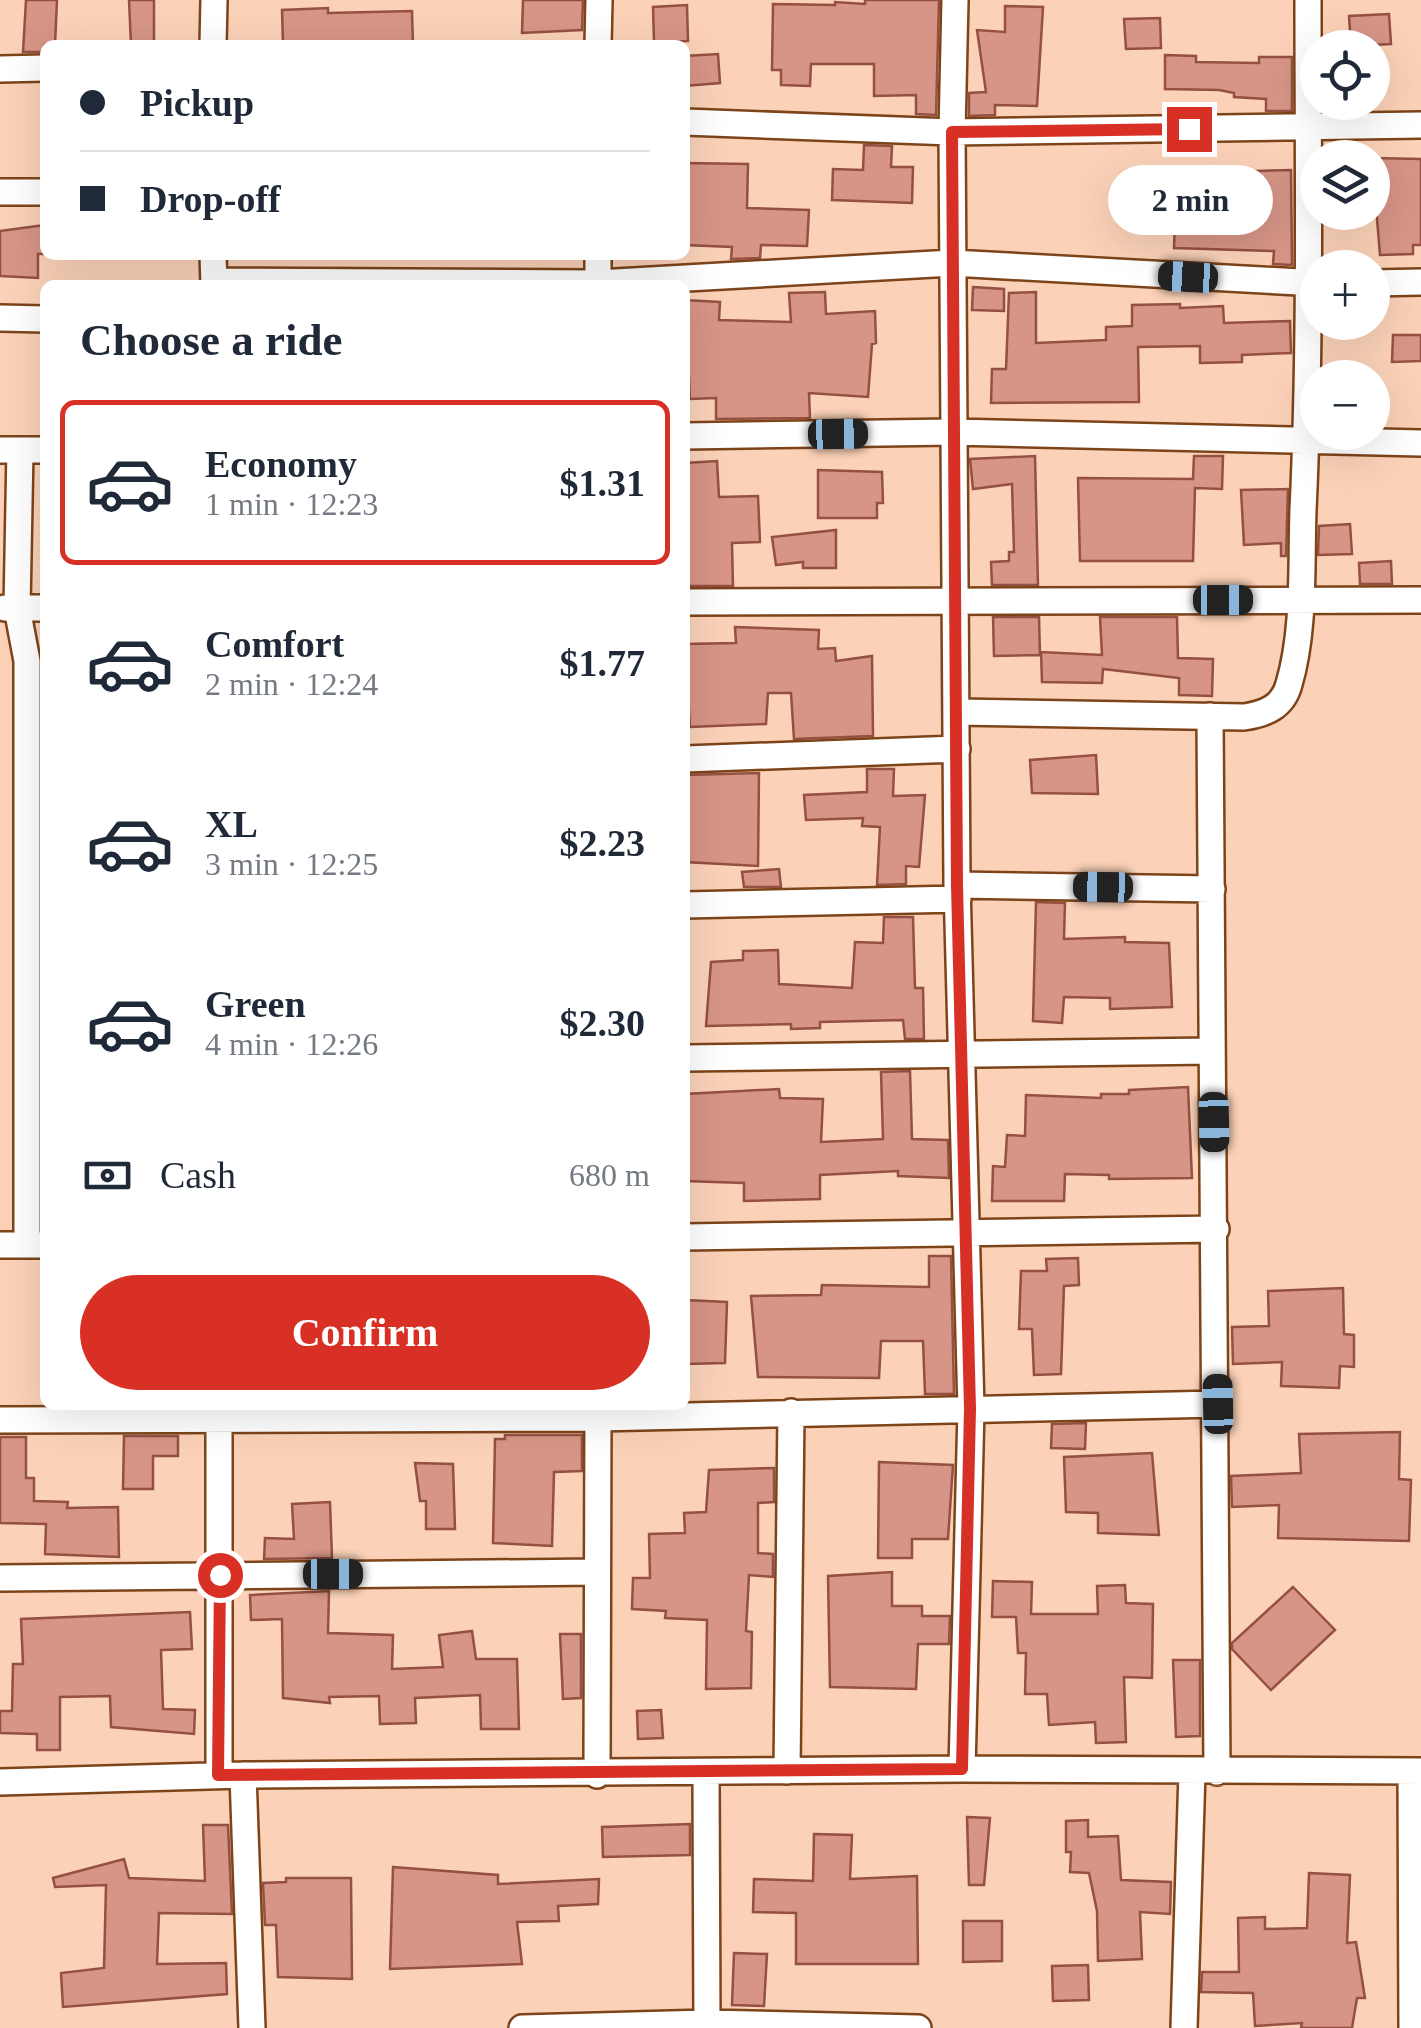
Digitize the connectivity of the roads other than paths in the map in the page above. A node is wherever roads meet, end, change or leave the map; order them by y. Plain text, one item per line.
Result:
1 (214, 0) edge
2 (599, 0) edge
3 (955, 0) edge
4 (1308, 0) edge
5 (213, 40) edge
6 (598, 40) edge
7 (40, 68) edge
8 (0, 69) edge
9 (690, 122) edge
10 (1421, 125) edge
11 (1308, 128) junction
12 (952, 132) junction
13 (0, 192) edge
14 (40, 192) edge
15 (1310, 250) edge
16 (952, 263) junction
17 (213, 274) edge
18 (444, 280) edge
19 (665, 280) edge
20 (1390, 282) edge
21 (1421, 282) edge
22 (1300, 283) edge
23 (0, 318) edge
24 (40, 320) edge
25 (952, 432) junction
26 (690, 436) edge
27 (1300, 442) edge
28 (1390, 443) edge
29 (1421, 443) edge
30 (22, 450) edge
31 (1306, 450) edge
32 (1299, 600) junction
33 (1421, 600) edge
34 (956, 601) junction
35 (690, 602) edge
36 (9, 608) edge
37 (40, 608) edge
38 (956, 712) junction
39 (1210, 716) junction
40 (956, 748) junction
41 (690, 759) edge
42 (27, 765) junction
43 (0, 766) edge
44 (1212, 889) junction
45 (958, 892) junction
46 (690, 905) edge
47 (0, 908) edge
48 (27, 908) junction
49 (37, 938) edge
50 (1212, 1052) junction
51 (962, 1055) junction
52 (690, 1058) edge
53 (0, 1060) edge
54 (27, 1060) junction
55 (1216, 1229) junction
56 (968, 1231) junction
57 (690, 1238) edge
58 (0, 1245) edge
59 (36, 1245) edge
60 (1218, 1404) junction
61 (970, 1409) junction
62 (598, 1411) edge
63 (219, 1412) edge
64 (792, 1412) junction
65 (0, 1420) edge
66 (598, 1572) junction
67 (220, 1575) junction
68 (0, 1578) edge
69 (962, 1769) junction
70 (788, 1771) junction
71 (1205, 1772) junction
72 (1416, 1772) edge
73 (706, 1773) junction
74 (231, 1775) junction
75 (598, 1775) junction
76 (0, 1782) edge
77 (707, 2026) edge
78 (252, 2028) edge
79 (522, 2028) edge
80 (918, 2028) edge
81 (1184, 2028) edge
82 (1412, 2028) edge

1 - 5 street
2 - 6 street
3 - 12 street
4 - 11 street
7 - 8 street
9 - 12 street
10 - 11 street
11 - 12 street
11 - 15 street
12 - 16 street
13 - 14 street
16 - 19 street
16 - 22 street
16 - 25 street
17 - 18 street
20 - 21 street
23 - 24 street
25 - 26 street
25 - 27 street
25 - 34 street
28 - 29 street
30 - 36 street
31 - 32 street
32 - 33 street
32 - 34 street
32 - 39 street
34 - 35 street
34 - 38 street
36 - 37 street
36 - 42 street
38 - 39 street
38 - 40 street
39 - 44 street
40 - 41 street
40 - 45 street
42 - 43 street
42 - 48 street
44 - 45 street
44 - 50 street
45 - 46 street
45 - 51 street
47 - 48 street
48 - 49 street
49 - 54 street
50 - 51 street
50 - 55 street
51 - 52 street
51 - 56 street
53 - 54 street
54 - 59 street
55 - 56 street
55 - 60 street
56 - 57 street
56 - 61 street
58 - 59 street
60 - 61 street
60 - 71 street
61 - 64 street
61 - 69 street
62 - 63 street
62 - 64 street
62 - 66 street
63 - 65 street
63 - 67 street
64 - 70 street
66 - 67 street
66 - 75 street
67 - 68 street
67 - 74 street
69 - 70 street
69 - 71 street
70 - 73 street
71 - 72 street
71 - 81 street
72 - 82 street
73 - 75 street
73 - 77 street
74 - 75 street
74 - 76 street
74 - 78 street
77 - 79 street
77 - 80 street

